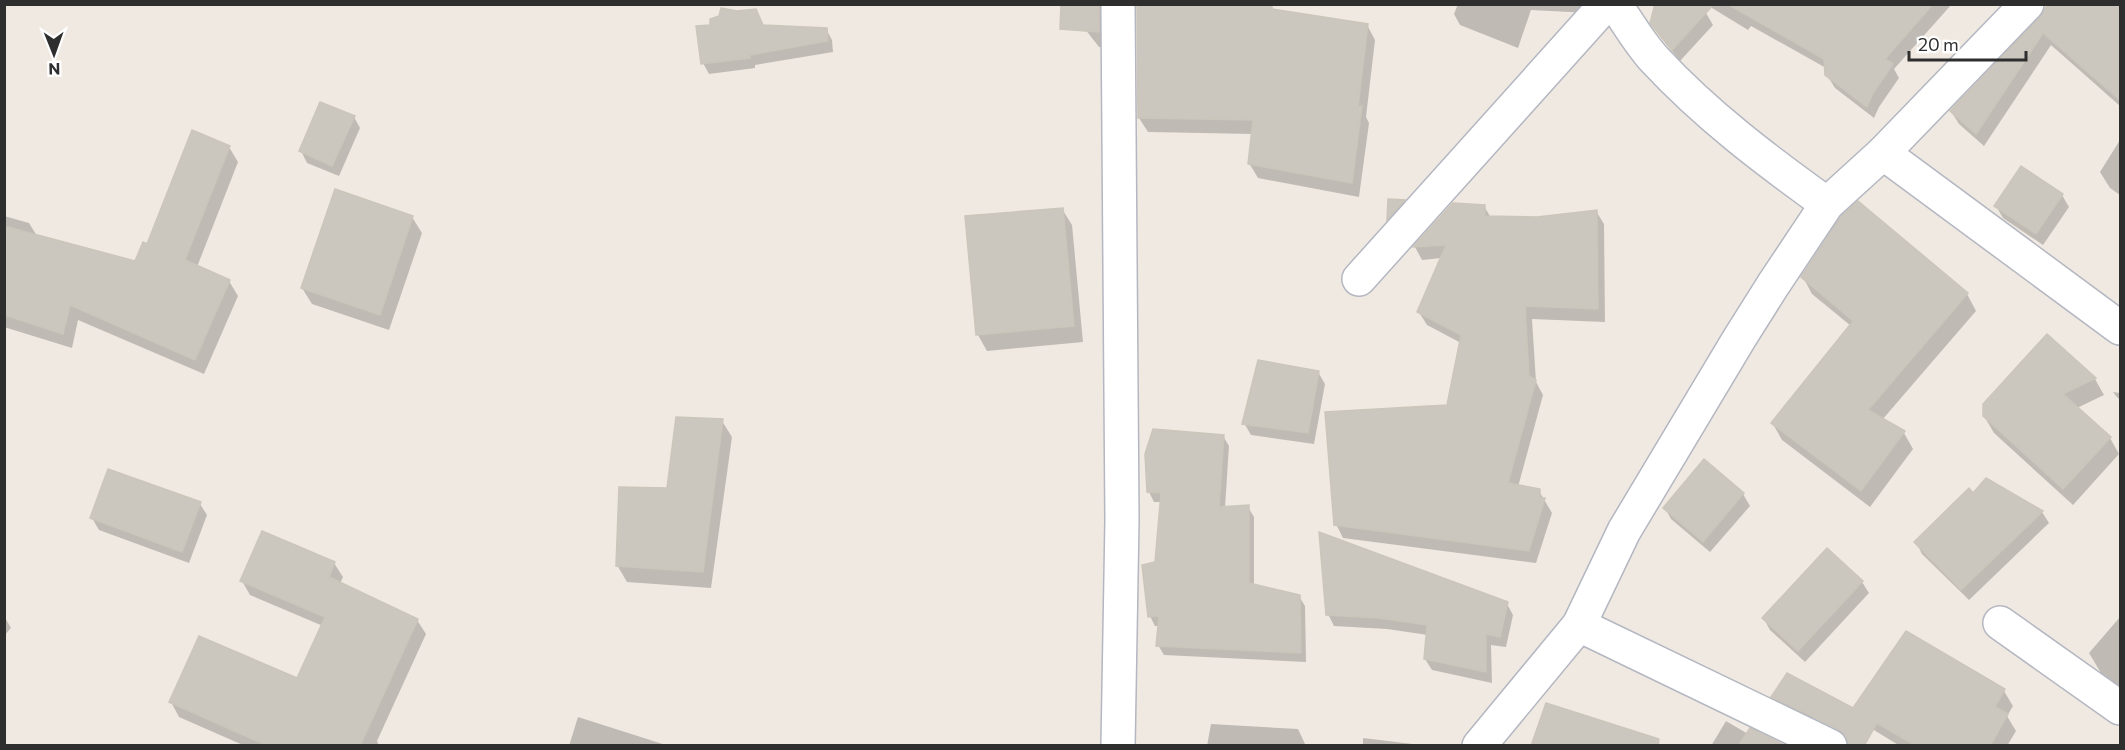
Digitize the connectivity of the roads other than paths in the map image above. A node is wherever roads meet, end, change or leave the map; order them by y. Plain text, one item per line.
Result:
1 (1118, 4) edge
2 (1606, 4) edge
3 (1615, 4) edge
4 (2027, 4) edge
5 (1882, 153) junction
6 (1827, 204) junction
7 (1359, 279) dead end
8 (2121, 328) edge
9 (2000, 623) dead end
10 (1579, 625) junction
11 (2121, 708) edge
12 (1118, 746) edge
13 (1479, 746) edge
14 (1830, 746) edge

1 - 12 street
2 - 7 street
3 - 6 street
4 - 5 street
5 - 6 street
5 - 8 street
6 - 10 street
9 - 11 street
10 - 13 street
10 - 14 street

